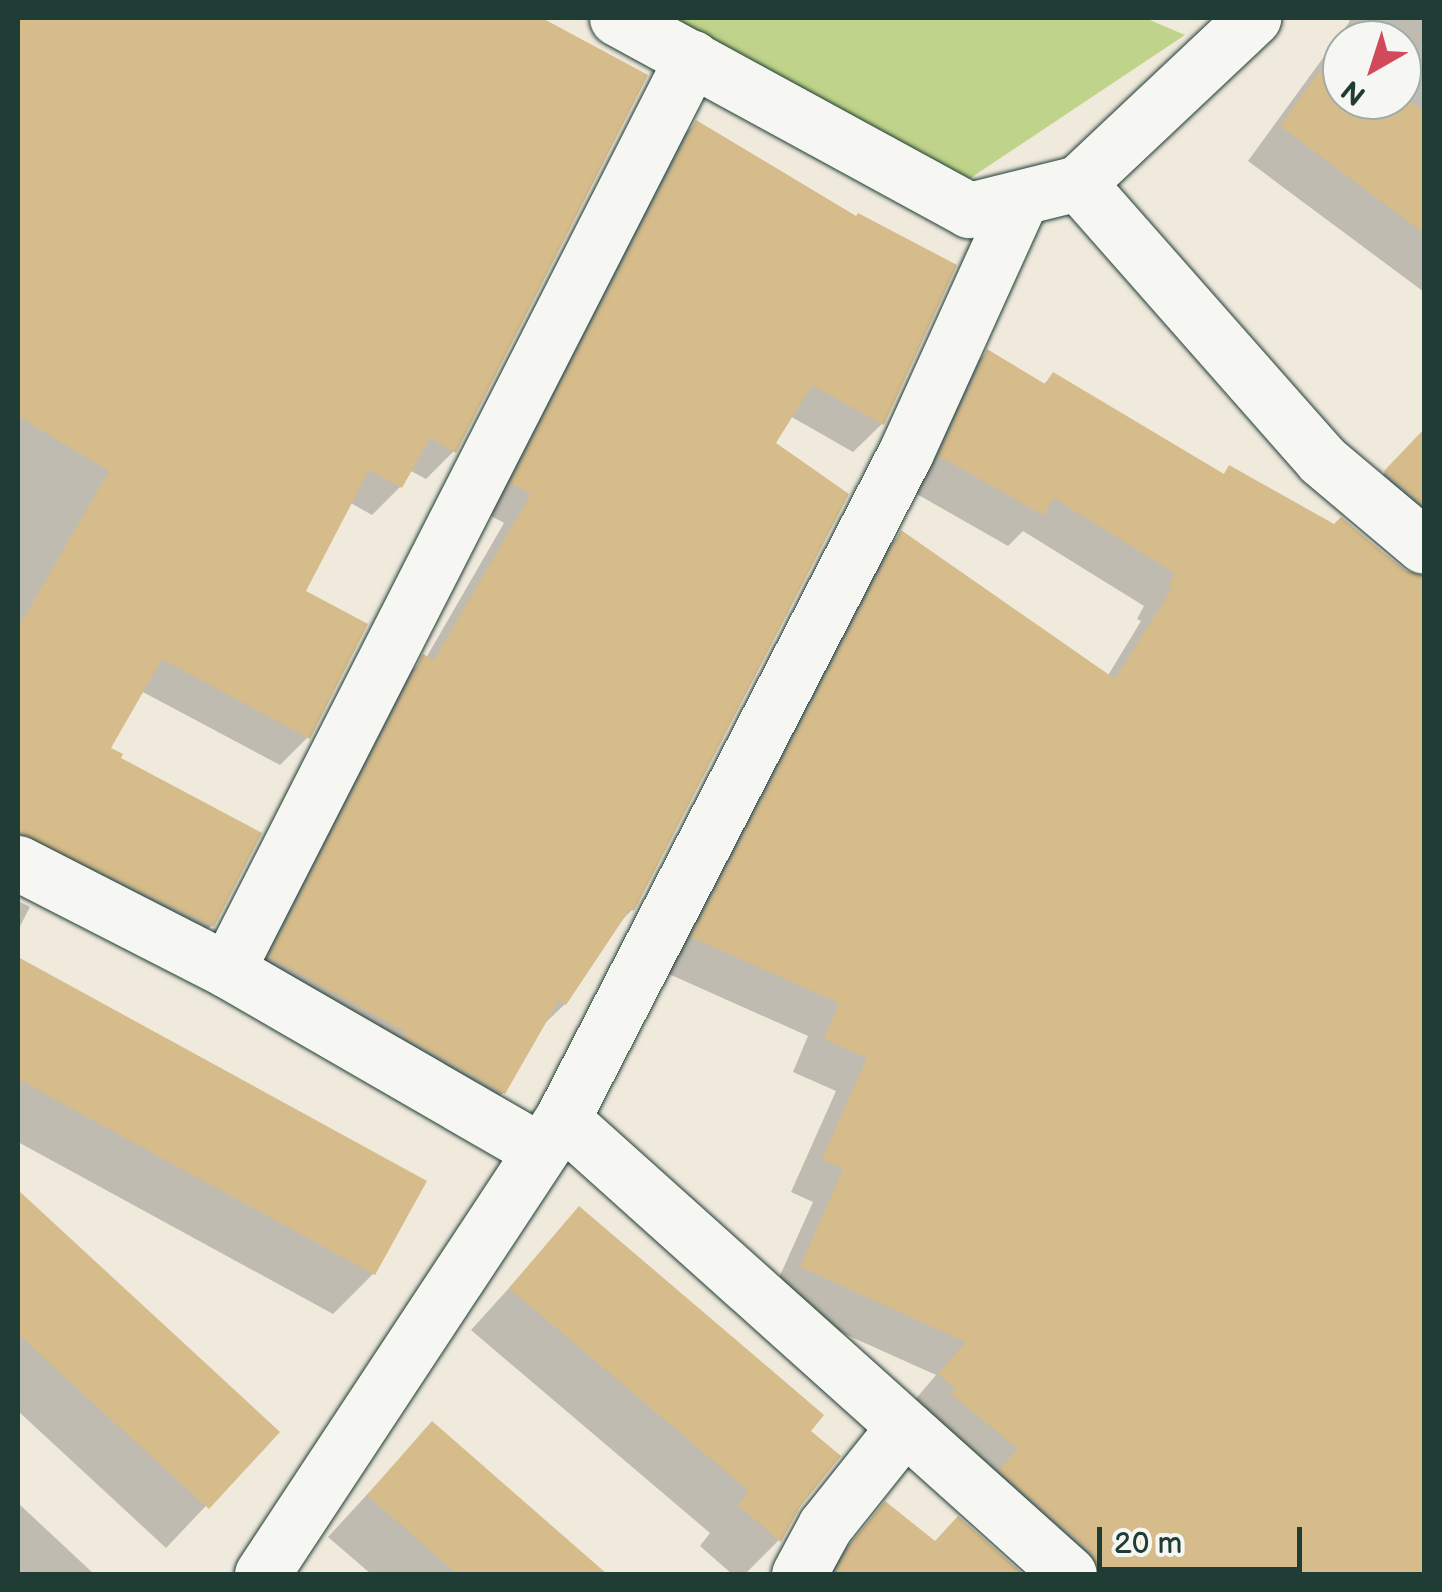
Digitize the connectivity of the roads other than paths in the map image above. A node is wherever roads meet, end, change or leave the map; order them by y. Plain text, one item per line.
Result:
1 (617, 18) edge
2 (1253, 18) edge
3 (692, 58) junction
4 (1078, 183) junction
5 (1020, 200) junction
6 (1424, 546) edge
7 (18, 863) edge
8 (227, 970) junction
9 (551, 1135) junction
10 (904, 1426) junction
11 (262, 1574) edge
12 (800, 1574) edge
13 (1069, 1574) edge

1 - 3 street
2 - 4 street
3 - 5 street
3 - 8 street
4 - 5 street
4 - 6 street
5 - 9 street
7 - 8 street
8 - 9 street
9 - 10 street
9 - 11 street
10 - 12 street
10 - 13 street

